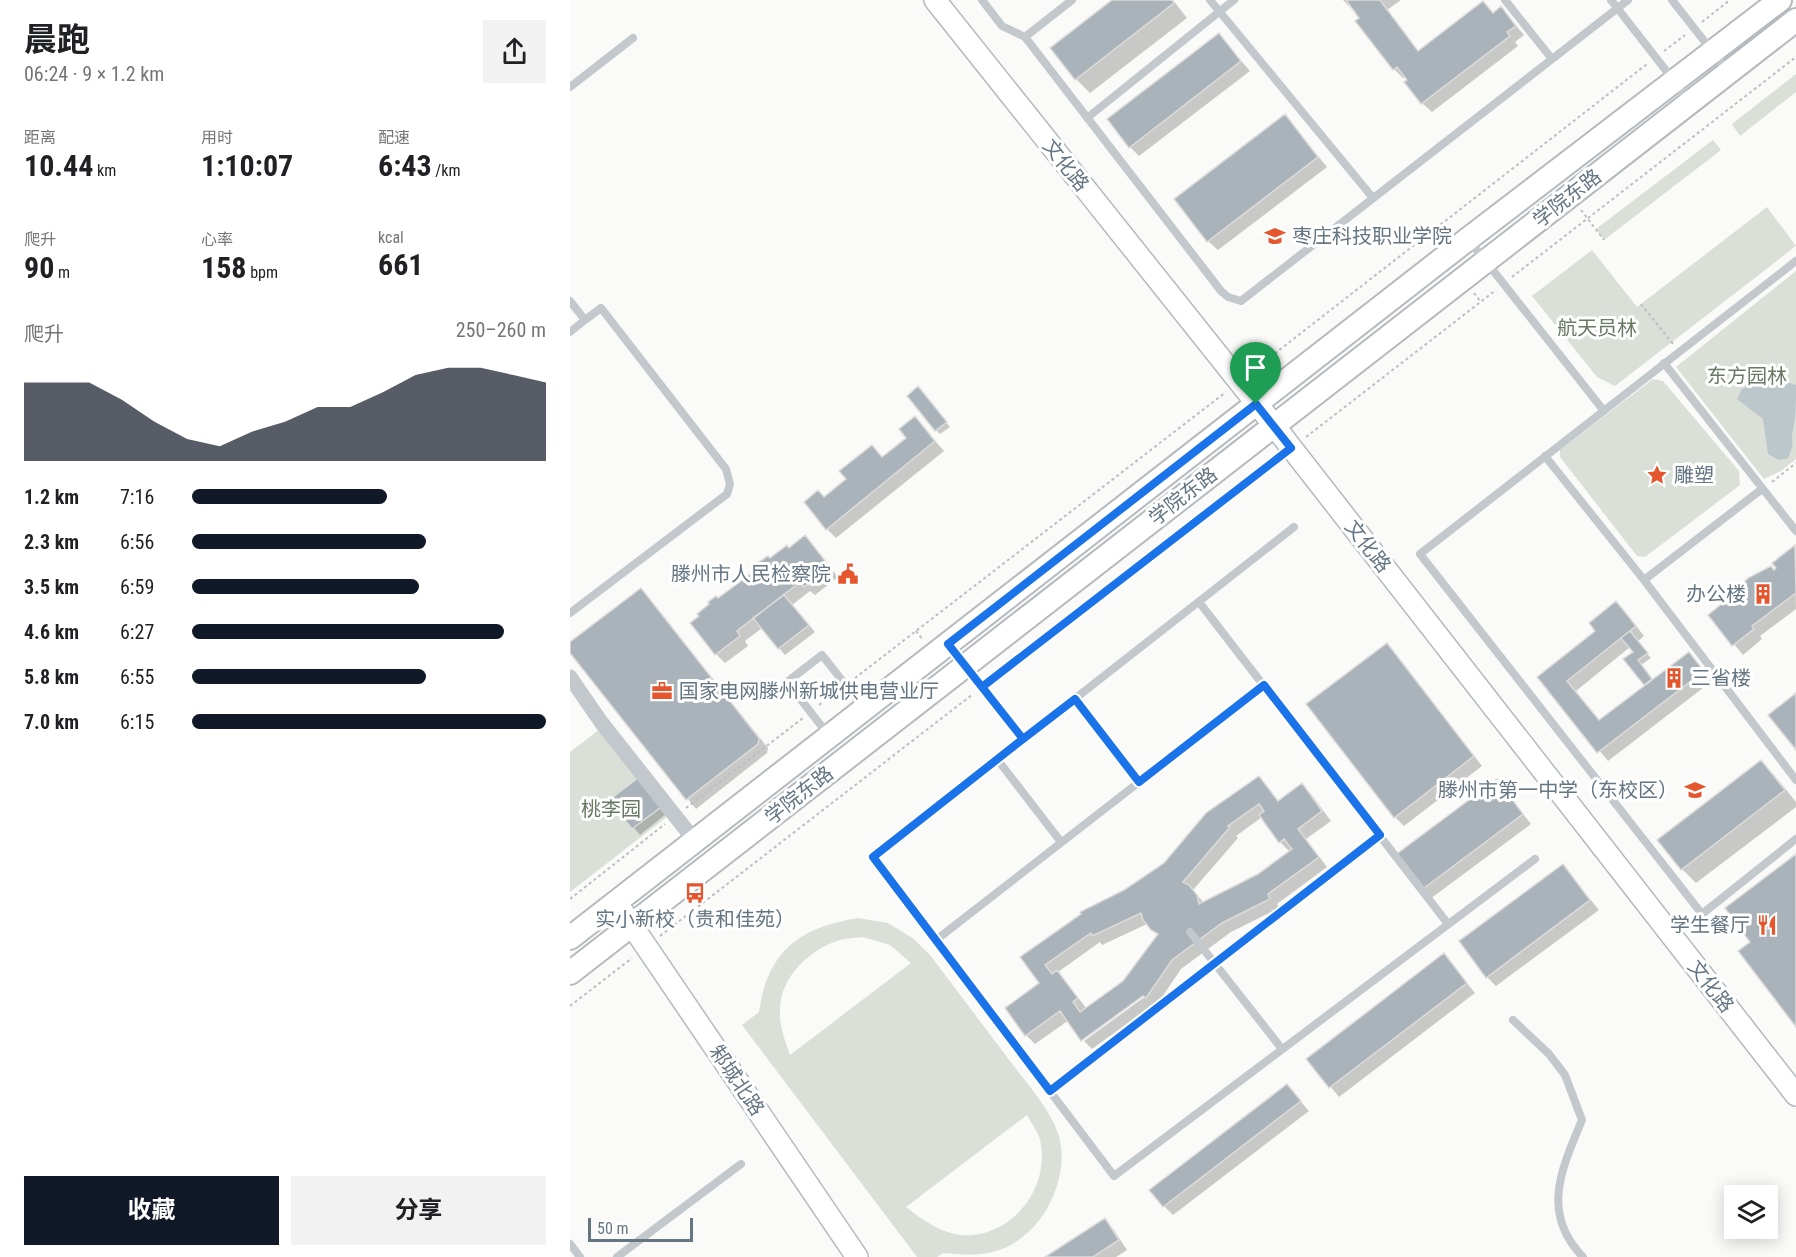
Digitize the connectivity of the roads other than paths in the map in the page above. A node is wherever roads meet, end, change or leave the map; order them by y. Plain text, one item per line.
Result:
1 (935, 0) edge
2 (982, 0) edge
3 (1072, 0) edge
4 (1210, 0) edge
5 (1234, 0) edge
6 (1505, 0) edge
7 (1611, 0) edge
8 (1628, 0) edge
9 (1672, 0) edge
10 (1779, 0) edge
11 (1617, 8) junction
12 (1219, 12) junction
13 (1796, 20) edge
14 (633, 38) dead end
15 (1025, 38) junction
16 (1713, 52) junction
17 (1551, 59) junction
18 (1729, 72) junction
19 (1674, 81) junction
20 (570, 87) edge
21 (1691, 102) junction
22 (1087, 118) junction
23 (1373, 198) junction
24 (1468, 239) junction
25 (1485, 261) junction
26 (1796, 261) edge
27 (570, 301) edge
28 (585, 320) junction
29 (570, 332) edge
30 (1664, 363) junction
31 (1256, 404) junction
32 (1604, 411) junction
33 (1274, 426) junction
34 (1545, 456) junction
35 (1762, 489) junction
36 (1294, 527) dead end
37 (1796, 531) edge
38 (1644, 580) junction
39 (1199, 602) junction
40 (570, 613) edge
41 (948, 644) junction
42 (965, 666) junction
43 (570, 678) edge
44 (1264, 685) junction
45 (1075, 699) junction
46 (865, 709) junction
47 (830, 736) junction
48 (1023, 739) junction
49 (997, 759) junction
50 (1796, 780) edge
51 (1139, 782) junction
52 (1380, 835) junction
53 (1796, 839) edge
54 (694, 841) junction
55 (1061, 842) junction
56 (1534, 859) dead end
57 (616, 902) junction
58 (1448, 924) junction
59 (631, 925) junction
60 (1190, 933) dead end
61 (570, 938) edge
62 (936, 940) junction
63 (1214, 963) junction
64 (570, 973) edge
65 (1513, 1020) dead end
66 (1282, 1049) junction
67 (1050, 1091) junction
68 (1796, 1095) edge
69 (741, 1164) dead end
70 (570, 1244) edge
71 (580, 1257) edge
72 (617, 1257) edge
73 (857, 1257) edge
74 (1583, 1257) edge

1 - 31 street, 文化路
2 - 15 lane
3 - 15 lane
4 - 12 lane
5 - 12 lane
6 - 17 lane
7 - 11 lane
8 - 11 lane
9 - 16 lane
10 - 16 main road, 学院东路
11 - 17 lane
11 - 19 lane
12 - 22 lane
12 - 23 lane
13 - 18 main road, 学院东路
14 - 20 lane
15 - 22 lane
16 - 18 lane
16 - 19 main road, 学院东路
17 - 23 lane
18 - 21 main road, 学院东路
19 - 21 lane
19 - 24 main road, 学院东路
21 - 25 main road, 学院东路
22 - 23 lane
24 - 25 lane
24 - 31 main road, 学院东路
25 - 32 lane
25 - 33 main road, 学院东路
26 - 30 lane
27 - 28 lane
28 - 29 lane
28 - 40 lane
30 - 32 lane
30 - 35 lane
31 - 33 street, 文化路
31 - 41 main road, 学院东路
32 - 34 lane
33 - 42 main road, 学院东路
33 - 68 street, 文化路
34 - 38 lane
34 - 53 lane
35 - 37 lane
35 - 38 lane
36 - 39 lane
38 - 50 lane
39 - 44 lane
39 - 45 lane
41 - 42 lane
41 - 46 main road, 学院东路
42 - 48 lane
42 - 59 main road, 学院东路
43 - 54 street
44 - 51 lane
44 - 52 lane
45 - 48 lane
45 - 51 lane
46 - 47 main road, 学院东路
46 - 47 lane
47 - 54 main road, 学院东路
48 - 49 lane
49 - 55 lane
49 - 62 lane
51 - 55 lane
52 - 58 lane
52 - 63 lane
54 - 57 main road, 学院东路
55 - 62 lane
56 - 58 lane
57 - 59 street, 邾城北路
57 - 61 main road, 学院东路
58 - 66 lane
59 - 64 main road, 学院东路
59 - 73 street, 邾城北路
60 - 63 lane
62 - 67 lane
63 - 66 lane
63 - 67 lane
65 - 74 lane
66 - 67 lane
69 - 72 lane
70 - 71 lane

